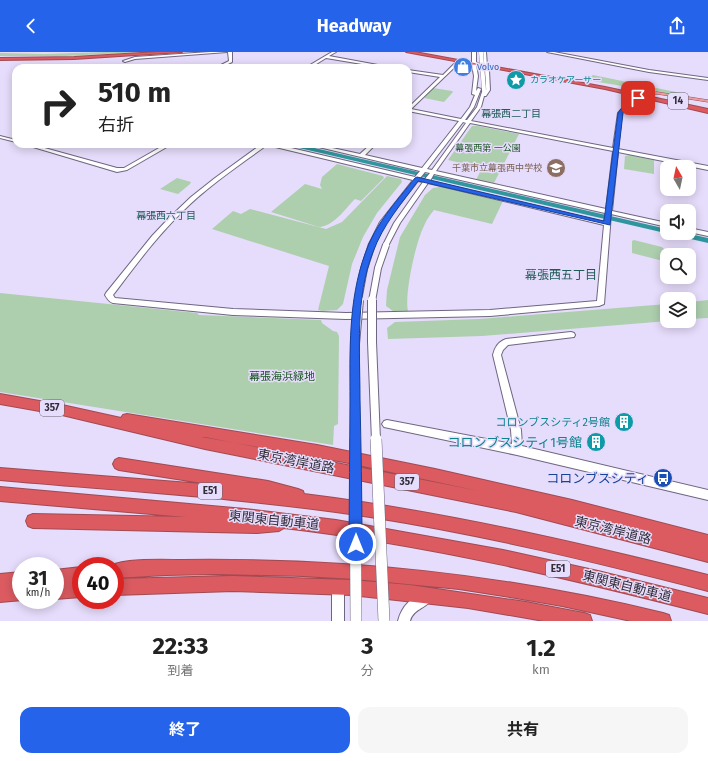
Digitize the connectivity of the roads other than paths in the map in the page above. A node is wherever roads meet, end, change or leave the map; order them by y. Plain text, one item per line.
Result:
1 (154, 52) edge
2 (180, 52) edge
3 (225, 52) edge
4 (230, 52) edge
5 (334, 52) edge
6 (404, 52) edge
7 (409, 52) edge
8 (474, 52) edge
9 (477, 52) edge
10 (483, 52) edge
11 (549, 52) edge
12 (419, 53) edge
13 (326, 57) junction
14 (0, 58) edge
15 (126, 60) dead end
16 (458, 62) junction
17 (224, 64) edge
18 (314, 64) edge
19 (368, 64) edge
20 (474, 64) junction
21 (486, 65) junction
22 (492, 68) junction
23 (412, 72) edge
24 (443, 76) junction
25 (708, 79) edge
26 (481, 90) junction
27 (645, 95) junction
28 (483, 96) junction
29 (476, 100) junction
30 (708, 101) edge
31 (412, 106) edge
32 (708, 110) edge
33 (412, 111) edge
34 (462, 120) junction
35 (469, 122) junction
36 (0, 137) edge
37 (12, 140) edge
38 (39, 148) edge
39 (163, 148) edge
40 (260, 148) edge
41 (284, 148) edge
42 (326, 148) edge
43 (370, 148) edge
44 (615, 150) junction
45 (361, 156) junction
46 (708, 168) edge
47 (423, 171) junction
48 (432, 173) junction
49 (417, 178) junction
50 (427, 180) junction
51 (608, 212) junction
52 (660, 223) edge
53 (607, 224) junction
54 (696, 231) edge
55 (708, 234) edge
56 (571, 335) dead end
57 (0, 399) edge
58 (103, 419) junction
59 (387, 424) dead end
60 (517, 450) junction
61 (119, 464) dead end
62 (0, 474) edge
63 (0, 494) edge
64 (708, 495) edge
65 (322, 503) junction
66 (33, 521) dead end
67 (299, 522) junction
68 (708, 542) edge
69 (708, 555) edge
70 (124, 571) edge
71 (12, 581) edge
72 (0, 582) edge
73 (708, 583) edge
74 (338, 586) junction
75 (124, 587) edge
76 (12, 593) edge
77 (0, 594) edge
78 (430, 596) junction
79 (708, 606) edge
80 (338, 621) edge
81 (356, 621) edge
82 (384, 621) edge
83 (404, 621) edge
84 (584, 621) edge
85 (663, 621) edge

1 - 14 highway
2 - 14 highway
3 - 15 street
4 - 17 street
5 - 13 street
6 - 7 highway
7 - 12 highway, 14
8 - 20 street
9 - 26 street
10 - 21 street
10 - 26 street, bridge
11 - 25 street
12 - 16 highway, 14
12 - 20 highway, 14
13 - 18 street
13 - 19 street
16 - 20 highway, 14
16 - 24 street
20 - 21 highway, 14
20 - 22 highway, 14
20 - 29 street
21 - 27 highway, 14
22 - 27 highway, 14
22 - 28 street
23 - 24 street
24 - 31 street
26 - 28 street
26 - 29 street
27 - 30 main road
27 - 32 highway, 14
27 - 44 street
28 - 35 street
29 - 34 street
33 - 34 street
34 - 35 street
34 - 47 street
35 - 44 street
35 - 48 street
36 - 37 street
38 - 39 street
40 - 53 street
41 - 49 street
42 - 45 street
43 - 45 street
44 - 46 street
44 - 51 street
45 - 47 street
47 - 48 street
47 - 49 street
48 - 50 street
48 - 51 street
49 - 50 street
49 - 81 street, bridge
50 - 53 street
50 - 82 street, bridge
51 - 52 street
51 - 53 street
54 - 55 street
56 - 60 street
57 - 58 highway, 東京湾岸道路 / 357
58 - 68 highway
58 - 69 highway, 東京湾岸道路 / 357, bridge
59 - 60 street
60 - 64 street
61 - 65 highway
62 - 65 highway, 東関東自動車道 / E51
63 - 67 highway, 東関東自動車道 / E51
65 - 73 highway, 東関東自動車道 / E51
66 - 67 highway
67 - 79 highway, 東関東自動車道 / E51
70 - 85 highway, bridge
71 - 72 highway
74 - 75 highway
74 - 78 highway
74 - 80 street
76 - 77 highway
78 - 83 street
78 - 84 highway

